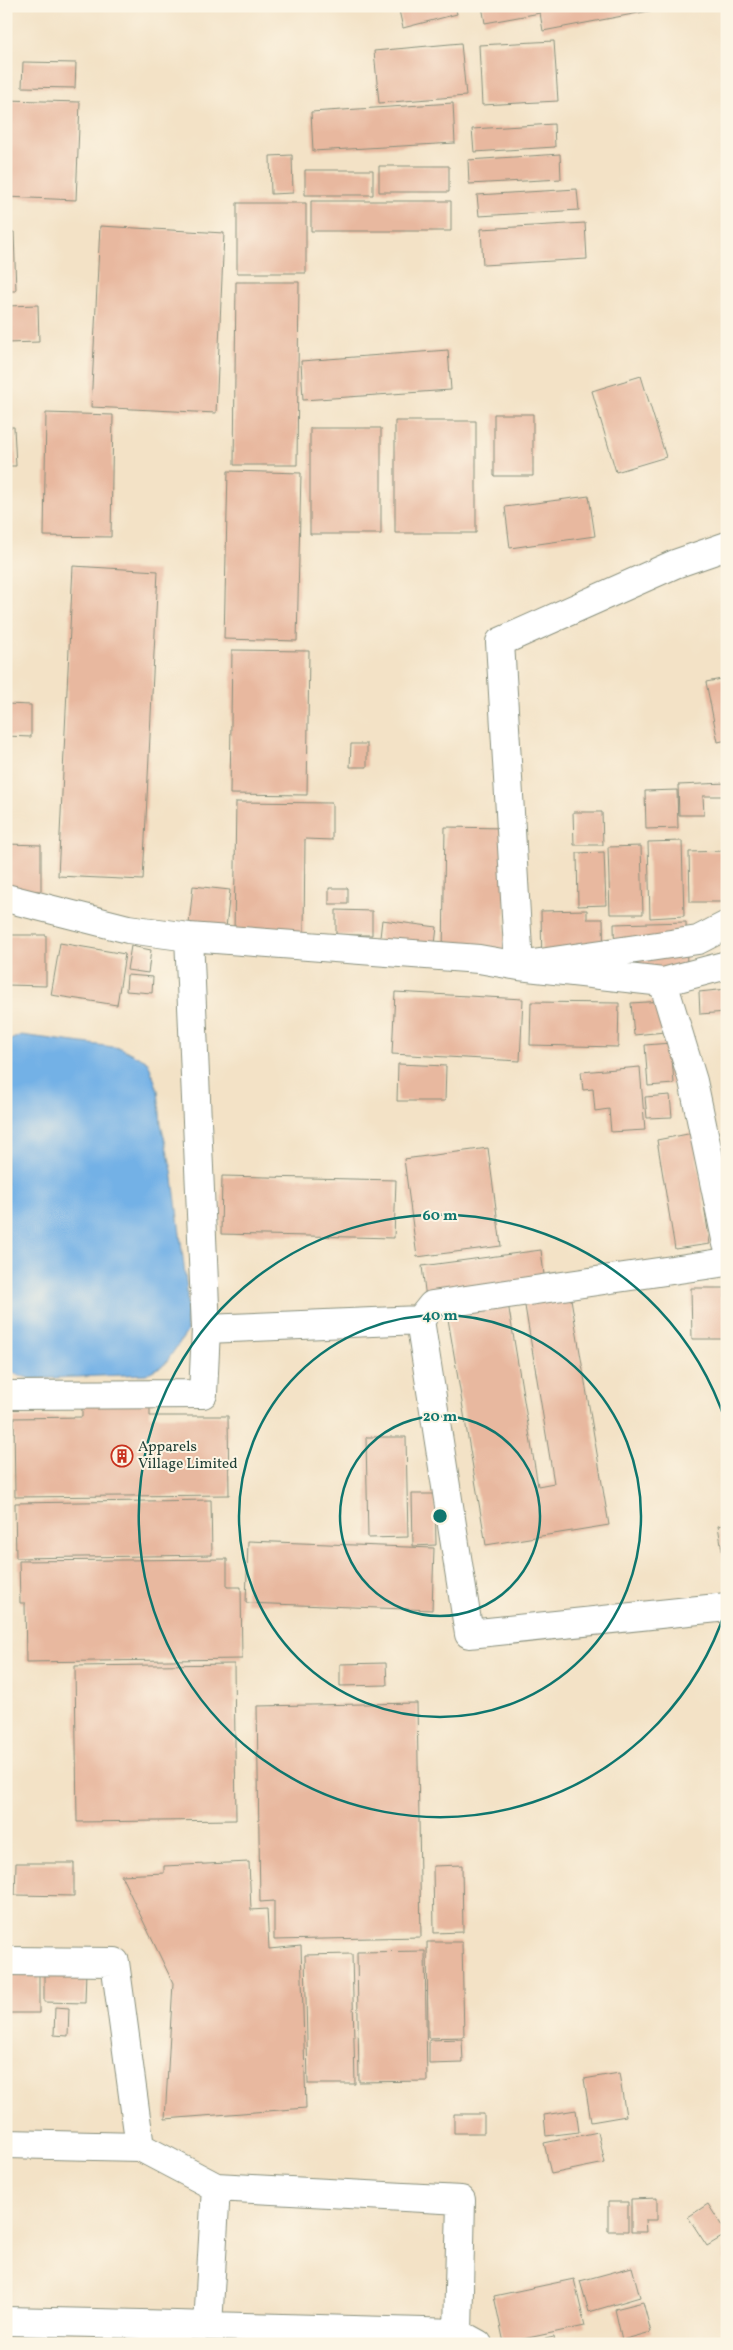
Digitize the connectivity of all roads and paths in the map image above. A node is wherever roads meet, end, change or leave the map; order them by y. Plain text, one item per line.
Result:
1 (727, 546) edge
2 (6, 898) edge
3 (727, 925) edge
4 (189, 937) junction
5 (727, 965) edge
6 (518, 966) junction
7 (663, 982) junction
8 (727, 1244) edge
9 (727, 1262) edge
10 (420, 1320) junction
11 (206, 1329) junction
12 (6, 1395) edge
13 (727, 1607) edge
14 (6, 1961) edge
15 (6, 2144) edge
16 (140, 2147) junction
17 (216, 2187) junction
18 (6, 2320) edge
19 (208, 2326) junction
20 (141, 2334) edge
21 (468, 2338) edge

1 - 6 street
2 - 4 street
3 - 6 street
4 - 6 street
4 - 11 street
5 - 7 street
6 - 7 street
7 - 8 street
9 - 10 street
10 - 11 street
10 - 13 street
11 - 12 street
14 - 16 street
15 - 16 street
16 - 17 street
17 - 19 street
17 - 21 street
18 - 20 street
19 - 20 street
19 - 21 street

